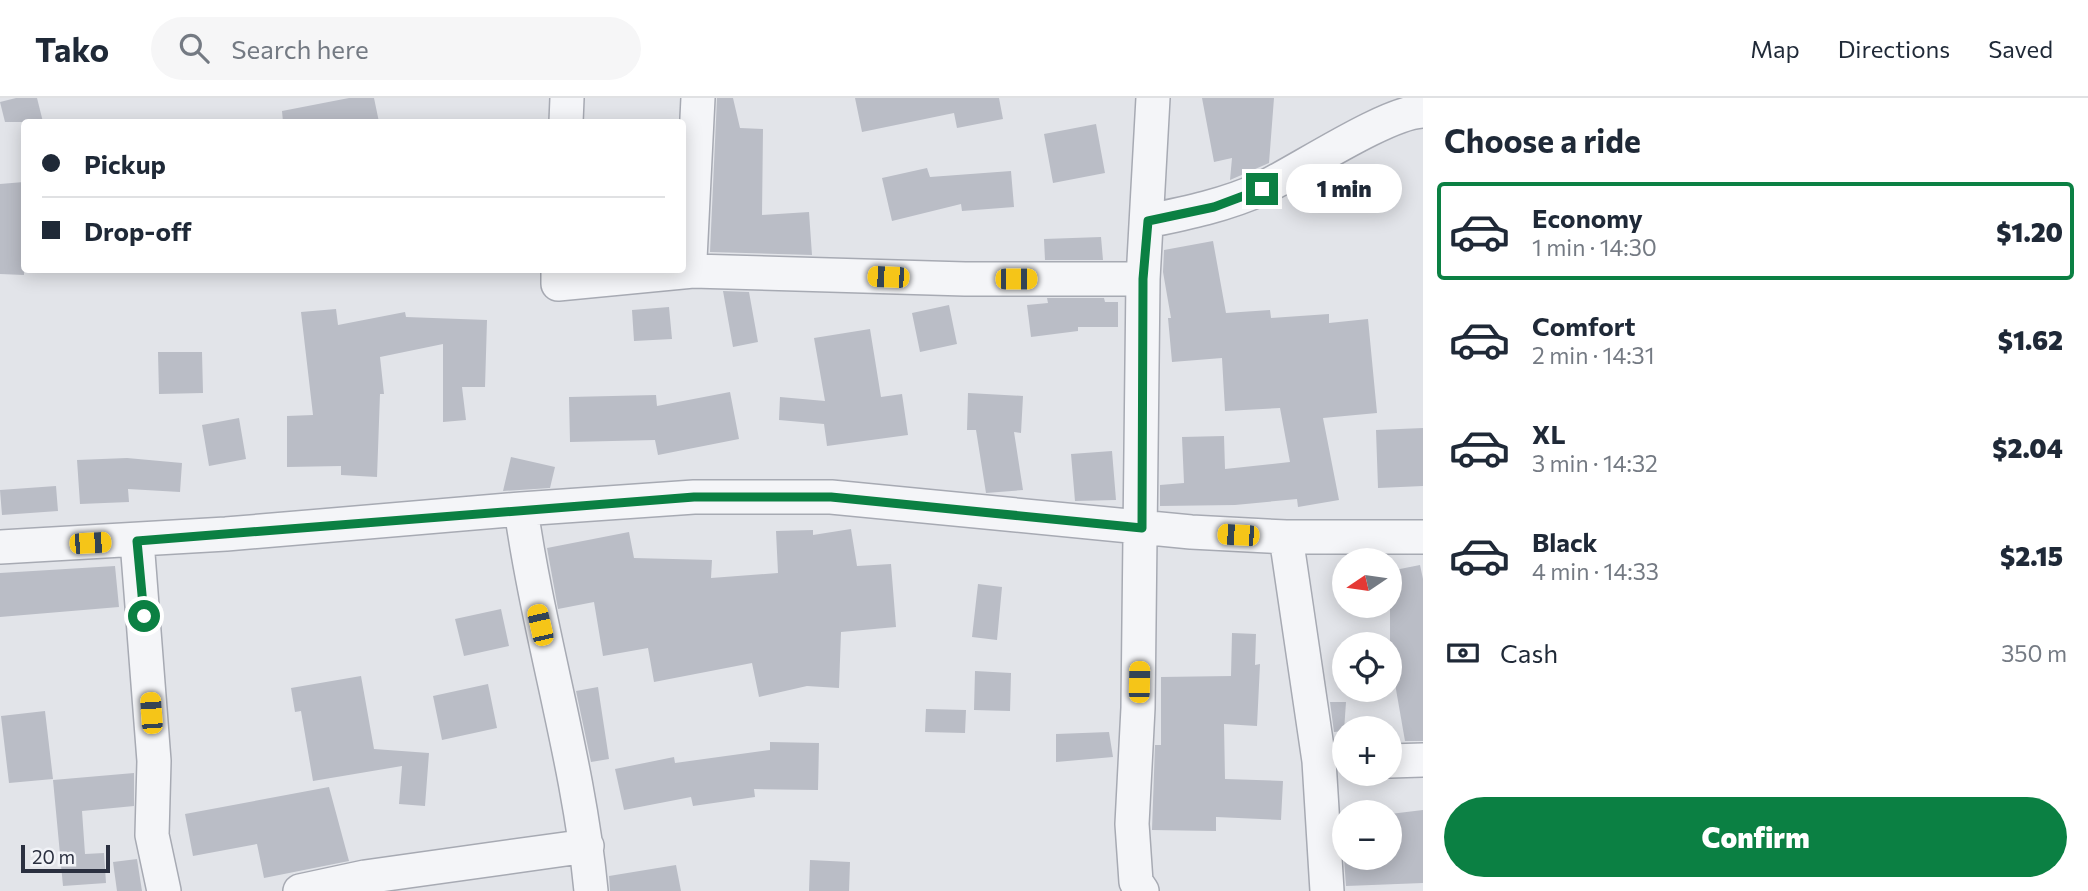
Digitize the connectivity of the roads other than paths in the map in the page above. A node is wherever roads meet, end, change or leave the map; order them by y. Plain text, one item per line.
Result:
1 (567, 98) edge
2 (698, 98) edge
3 (1153, 98) edge
4 (1423, 111) edge
5 (566, 119) edge
6 (1148, 221) junction
7 (693, 271) junction
8 (686, 272) edge
9 (558, 273) edge
10 (672, 273) edge
11 (1143, 279) junction
12 (521, 509) junction
13 (1142, 528) junction
14 (1286, 537) junction
15 (1423, 537) edge
16 (137, 541) junction
17 (0, 547) edge
18 (1423, 760) edge
19 (1402, 761) edge
20 (1331, 762) edge
21 (587, 846) junction
22 (164, 891) edge
23 (300, 891) edge
24 (591, 891) edge
25 (1142, 891) edge
26 (1327, 891) edge

1 - 5 street
2 - 7 street
3 - 6 street
4 - 6 street
6 - 11 street
7 - 8 street
7 - 11 street
9 - 10 street
11 - 13 street
12 - 13 street
12 - 16 street
12 - 21 street
13 - 14 street
13 - 25 street
14 - 15 street
14 - 20 street
16 - 17 street
16 - 22 street
18 - 19 street
20 - 26 street
21 - 23 street
21 - 24 street

